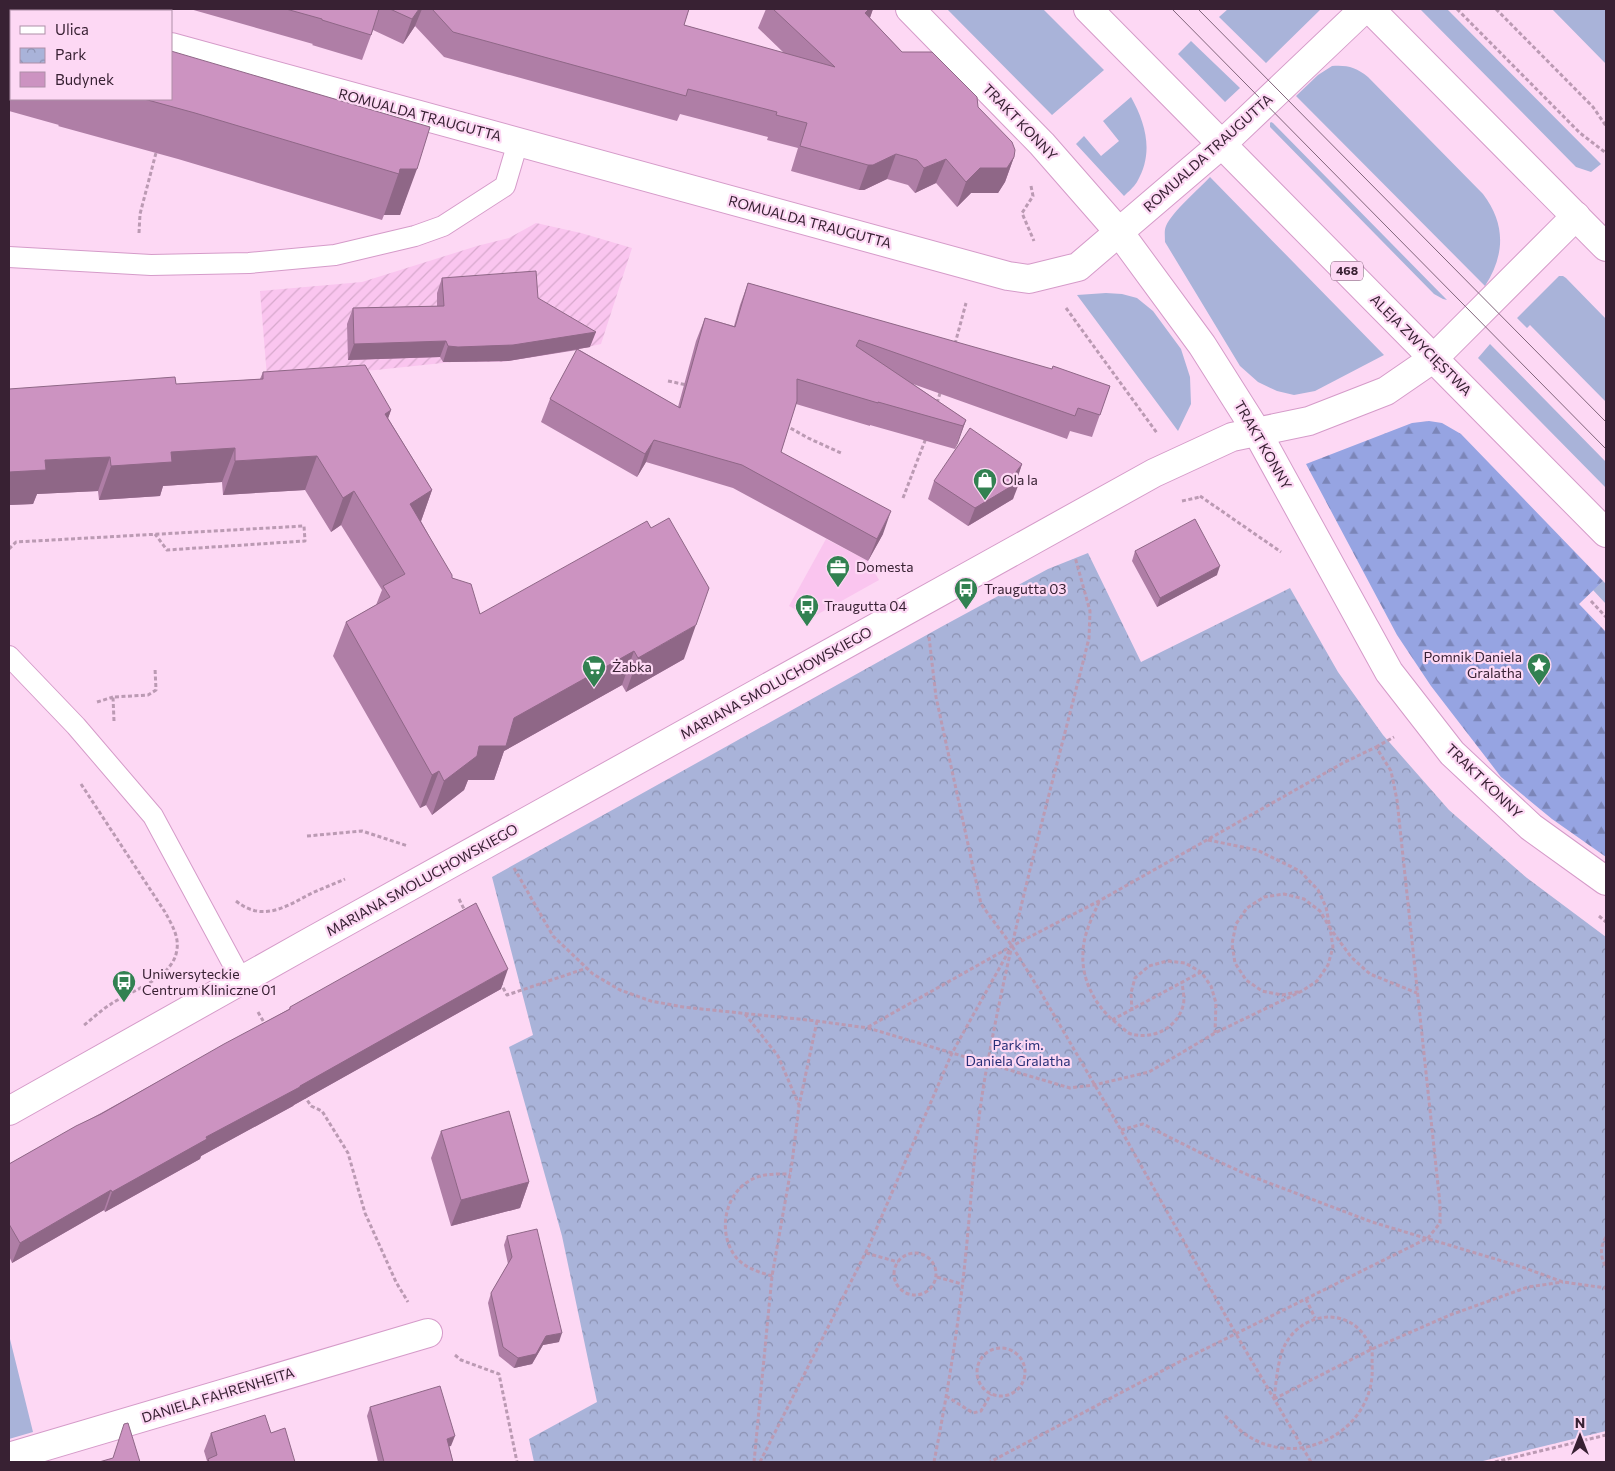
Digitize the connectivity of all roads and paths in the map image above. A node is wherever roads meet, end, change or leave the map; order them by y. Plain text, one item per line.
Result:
1 (910, 9) edge
2 (1088, 9) edge
3 (1364, 9) edge
4 (1370, 9) edge
5 (1457, 9) edge
6 (1496, 9) edge
7 (172, 47) edge
8 (1606, 126) edge
9 (518, 142) junction
10 (1222, 144) junction
11 (158, 145) dead end
12 (1606, 152) edge
13 (1029, 179) dead end
14 (1576, 216) junction
15 (1119, 232) junction
16 (1036, 246) dead end
17 (1606, 247) edge
18 (9, 257) edge
19 (138, 264) junction
20 (966, 303) dead end
21 (1066, 308) dead end
22 (952, 350) edge
23 (1434, 358) junction
24 (668, 380) dead end
25 (695, 386) edge
26 (942, 388) edge
27 (936, 406) edge
28 (778, 421) edge
29 (1257, 432) junction
30 (928, 435) edge
31 (1162, 439) dead end
32 (841, 453) dead end
33 (1200, 497) dead end
34 (903, 498) dead end
35 (1606, 533) edge
36 (155, 534) junction
37 (9, 549) edge
38 (1073, 549) dead end
39 (1288, 557) dead end
40 (1591, 601) dead end
41 (1606, 617) edge
42 (928, 633) dead end
43 (9, 656) edge
44 (155, 668) dead end
45 (114, 730) dead end
46 (1398, 734) dead end
47 (1376, 747) junction
48 (78, 780) dead end
49 (307, 836) dead end
50 (1208, 840) junction
51 (416, 849) dead end
52 (512, 865) dead end
53 (1606, 881) edge
54 (232, 895) dead end
55 (458, 896) dead end
56 (1099, 901) junction
57 (286, 908) dead end
58 (467, 914) edge
59 (1330, 928) junction
60 (1012, 946) junction
61 (587, 968) junction
62 (1201, 972) junction
63 (498, 977) edge
64 (242, 981) junction
65 (1182, 983) junction
66 (1302, 991) junction
67 (1417, 993) junction
68 (258, 1011) dead end
69 (1132, 1011) junction
70 (745, 1014) junction
71 (1112, 1020) junction
72 (816, 1021) junction
73 (868, 1028) junction
74 (267, 1029) edge
75 (79, 1030) dead end
76 (1215, 1032) junction
77 (952, 1053) junction
78 (987, 1062) junction
79 (1094, 1085) junction
80 (301, 1089) edge
81 (799, 1106) junction
82 (9, 1111) edge
83 (1121, 1130) junction
84 (790, 1174) junction
85 (1606, 1237) edge
86 (1428, 1238) junction
87 (866, 1253) junction
88 (898, 1262) junction
89 (1606, 1267) edge
90 (772, 1276) junction
91 (937, 1277) junction
92 (1563, 1282) junction
93 (962, 1284) junction
94 (1606, 1288) edge
95 (1306, 1299) junction
96 (1315, 1318) junction
97 (428, 1333) junction
98 (1236, 1334) junction
99 (1372, 1349) junction
100 (991, 1394) junction
101 (946, 1396) junction
102 (1274, 1400) junction
103 (1225, 1416) dead end
104 (1606, 1435) edge
105 (1304, 1449) junction
106 (9, 1457) edge
107 (517, 1462) edge
108 (754, 1462) edge
109 (760, 1462) edge
110 (934, 1462) edge
111 (990, 1462) edge
112 (1311, 1462) edge
113 (1495, 1462) edge

1 - 15 street, TRAKT KONNY
2 - 10 street, ALEJA ZWYCIĘSTWA / 468
3 - 10 street, ROMUALDA TRAUGUTTA
4 - 14 street
5 - 12 path
6 - 8 path
7 - 9 street, ROMUALDA TRAUGUTTA
9 - 15 street, ROMUALDA TRAUGUTTA
9 - 19 lane
10 - 15 street, ROMUALDA TRAUGUTTA
10 - 23 street, ALEJA ZWYCIĘSTWA / 468
11 - 19 path
13 - 16 path
14 - 17 street
14 - 23 street, MARIANA SMOLUCHOWSKIEGO
15 - 29 street, TRAKT KONNY
18 - 19 lane
20 - 22 path
21 - 31 path
23 - 29 street, MARIANA SMOLUCHOWSKIEGO
23 - 35 street, ALEJA ZWYCIĘSTWA / 468
24 - 25 path
26 - 27 path
28 - 32 path
29 - 53 street, TRAKT KONNY
29 - 64 street, MARIANA SMOLUCHOWSKIEGO
30 - 34 path
33 - 39 path
36 - 36 path
36 - 37 path
38 - 60 path
40 - 41 path
42 - 60 path
43 - 64 lane
44 - 45 path
46 - 47 path
47 - 50 path
47 - 67 path
48 - 75 path
49 - 51 path
50 - 56 path
50 - 59 path
52 - 61 path
54 - 57 path
55 - 58 path
56 - 60 path
56 - 71 path
59 - 66 path
59 - 66 path
59 - 67 path
60 - 73 path
60 - 77 path
60 - 78 path
60 - 79 path
61 - 63 path
61 - 70 path
62 - 65 path
62 - 69 path
62 - 76 path
64 - 82 street, MARIANA SMOLUCHOWSKIEGO
65 - 69 path
65 - 71 path
66 - 76 path
67 - 86 path
68 - 74 path
69 - 71 path
70 - 72 path
70 - 81 path
72 - 73 path
72 - 81 path
73 - 77 path
76 - 79 path
77 - 78 path
77 - 87 path
78 - 79 path
78 - 93 path
79 - 83 path
80 - 97 path
81 - 84 path
83 - 86 path
83 - 98 path
84 - 90 path
84 - 90 path
85 - 89 path
86 - 92 path
86 - 95 path
87 - 88 path
87 - 109 path
88 - 91 path
88 - 91 path
90 - 108 path
91 - 93 path
92 - 94 path
92 - 99 path
93 - 101 path
95 - 96 path
95 - 98 path
96 - 99 path
96 - 102 path
97 - 106 street, DANIELA FAHRENHEITA
97 - 107 path
98 - 102 path
98 - 111 path
99 - 102 path
99 - 105 path
100 - 100 path
100 - 101 path
101 - 110 path
102 - 105 path
103 - 105 path
104 - 113 path
105 - 112 path

